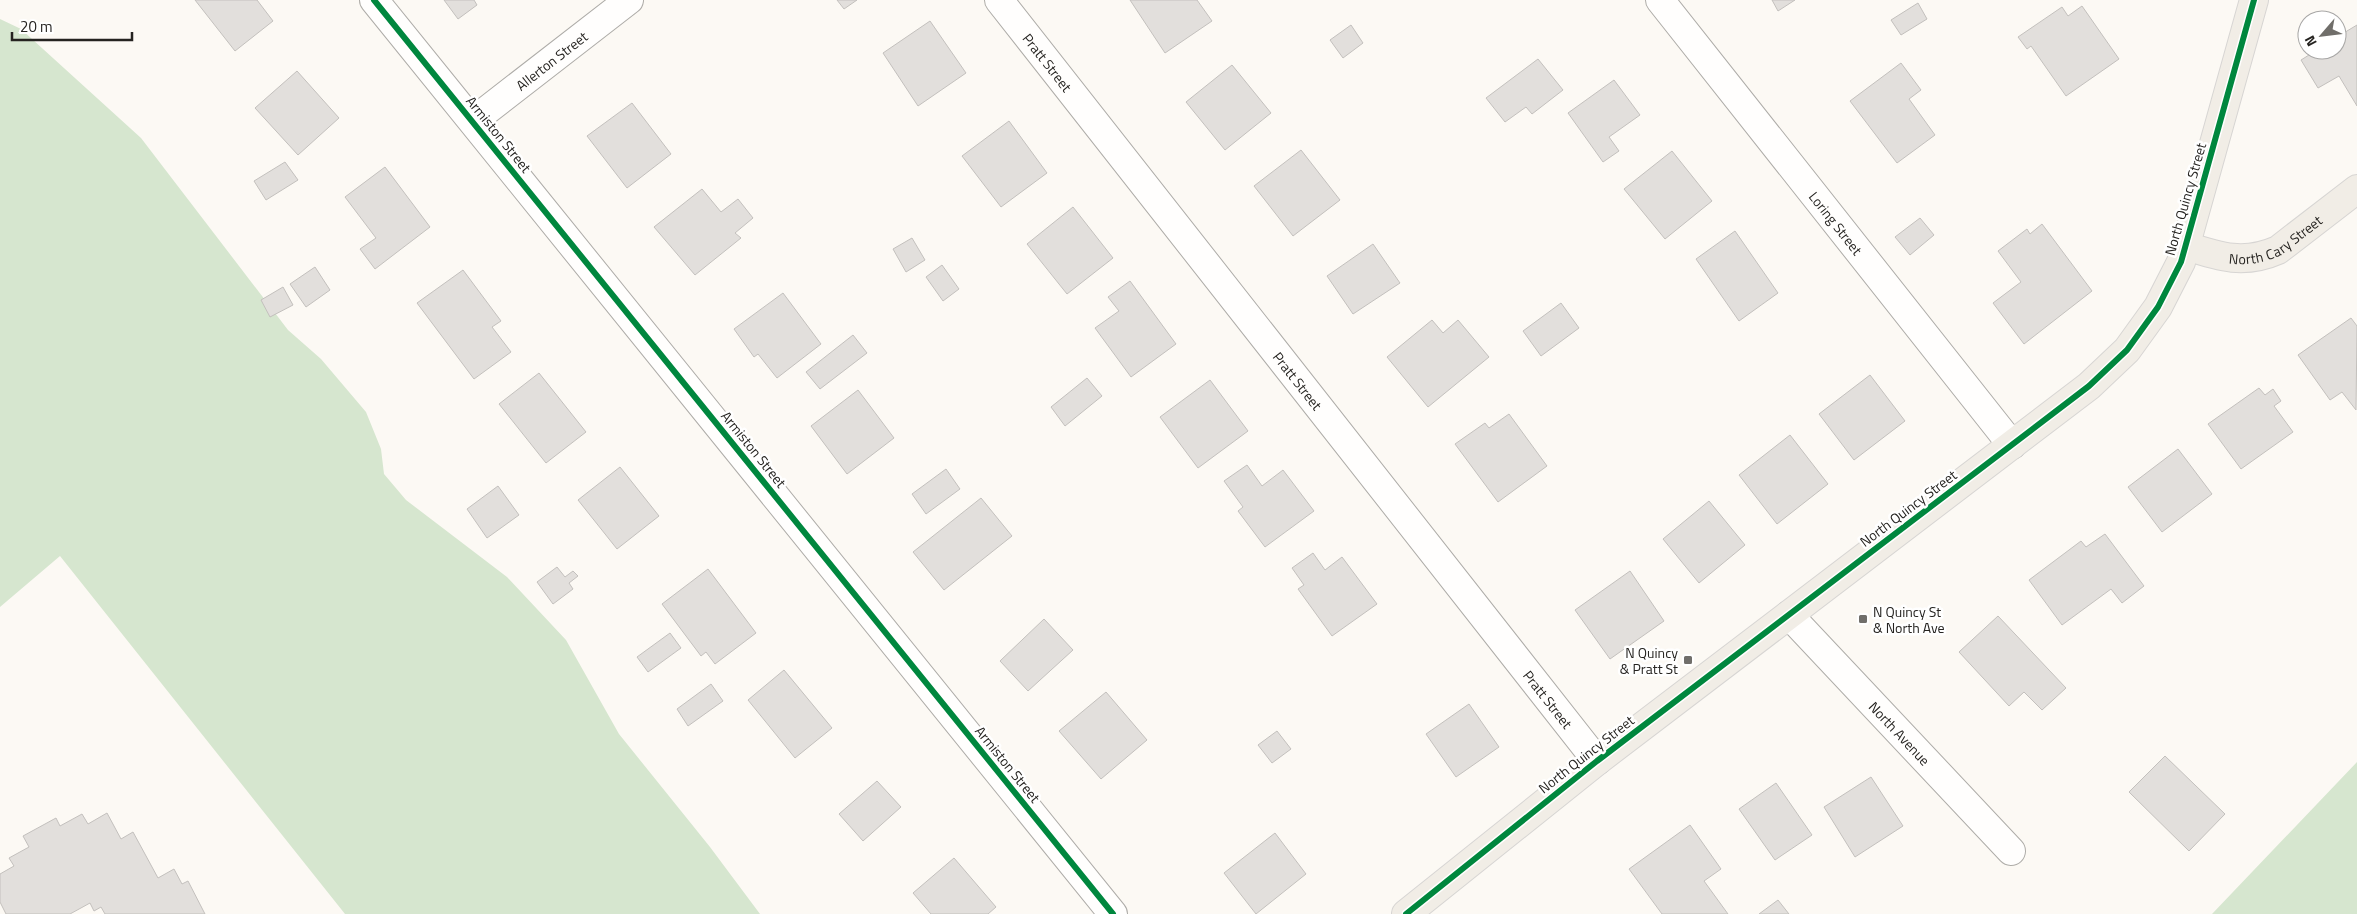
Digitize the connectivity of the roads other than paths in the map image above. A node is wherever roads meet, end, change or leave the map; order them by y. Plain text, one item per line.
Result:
1 (374, 0) edge
2 (629, 0) edge
3 (999, 0) edge
4 (1660, 0) edge
5 (2254, 0) edge
6 (472, 121) junction
7 (2357, 189) edge
8 (2186, 246) junction
9 (2012, 445) junction
10 (1789, 614) junction
11 (1597, 761) junction
12 (2011, 851) dead end
13 (1113, 914) edge
14 (1406, 914) edge

1 - 6 street, Armiston Street
2 - 6 street, Allerton Street
3 - 11 street, Pratt Street
4 - 9 street, Loring Street
5 - 8 main road, North Quincy Street
6 - 13 street, Armiston Street
7 - 8 main road, North Cary Street
8 - 9 main road, North Quincy Street
9 - 10 main road, North Quincy Street
10 - 11 main road, North Quincy Street
10 - 12 street, North Avenue
11 - 14 main road, North Quincy Street

